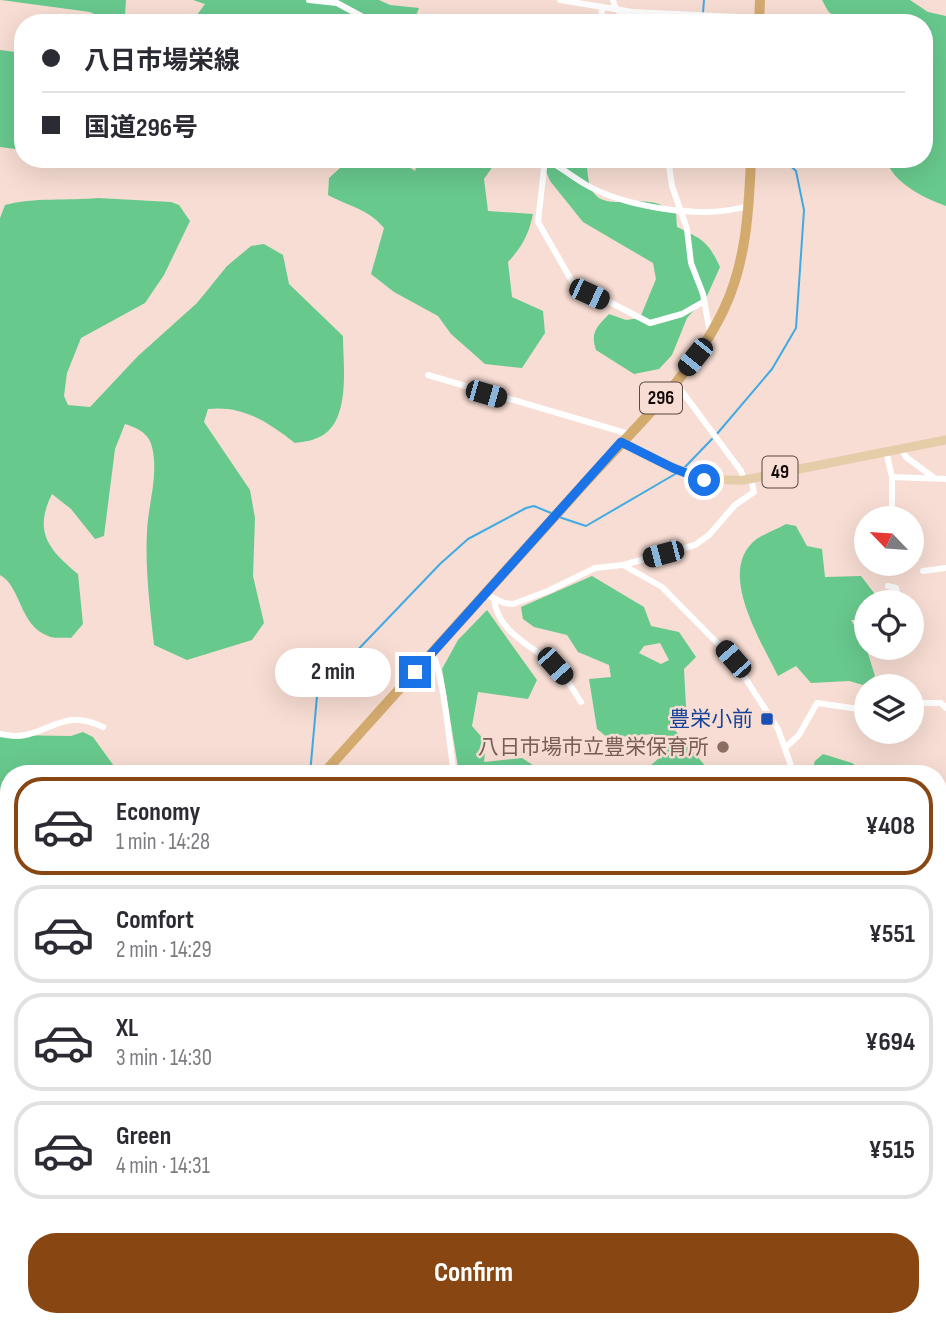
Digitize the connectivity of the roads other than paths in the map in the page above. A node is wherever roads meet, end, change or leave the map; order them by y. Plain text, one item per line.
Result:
1 (309, 0) edge
2 (560, 0) edge
3 (614, 4) edge
4 (602, 7) junction
5 (357, 14) edge
6 (602, 14) edge
7 (662, 14) edge
8 (545, 168) edge
9 (560, 168) edge
10 (669, 168) edge
11 (750, 168) edge
12 (748, 206) junction
13 (682, 210) junction
14 (703, 302) junction
15 (711, 335) junction
16 (429, 375) dead end
17 (675, 382) junction
18 (625, 438) junction
19 (946, 440) edge
20 (901, 449) junction
21 (887, 452) junction
22 (892, 477) junction
23 (935, 478) junction
24 (748, 479) junction
25 (946, 479) edge
26 (892, 506) edge
27 (623, 565) junction
28 (946, 568) edge
29 (924, 571) edge
30 (888, 586) dead end
31 (896, 590) edge
32 (490, 596) junction
33 (431, 653) junction
34 (581, 702) dead end
35 (924, 703) edge
36 (854, 708) edge
37 (946, 708) edge
38 (103, 727) dead end
39 (0, 734) edge
40 (786, 747) junction
41 (331, 765) edge
42 (453, 765) edge
43 (791, 765) edge

1 - 5 street
2 - 4 street
3 - 4 street
3 - 7 street
4 - 6 street
8 - 14 street
9 - 13 street
10 - 13 street
11 - 12 highway, 296
12 - 13 street
12 - 15 highway, 296
13 - 14 street
14 - 15 street
15 - 17 highway, 296
16 - 18 street
17 - 18 highway, 296
17 - 24 street
18 - 24 main road, 49
18 - 32 highway, 296
19 - 20 main road, 49
20 - 21 main road, 49
20 - 23 street
21 - 22 street
21 - 24 main road, 49
22 - 23 street
22 - 26 street
23 - 25 street
24 - 27 street
27 - 32 street
27 - 40 street
28 - 29 street
30 - 31 street
32 - 33 highway, 296
32 - 34 street
33 - 41 highway, 296
33 - 42 street
35 - 37 street
36 - 40 street
38 - 39 street
40 - 43 street

